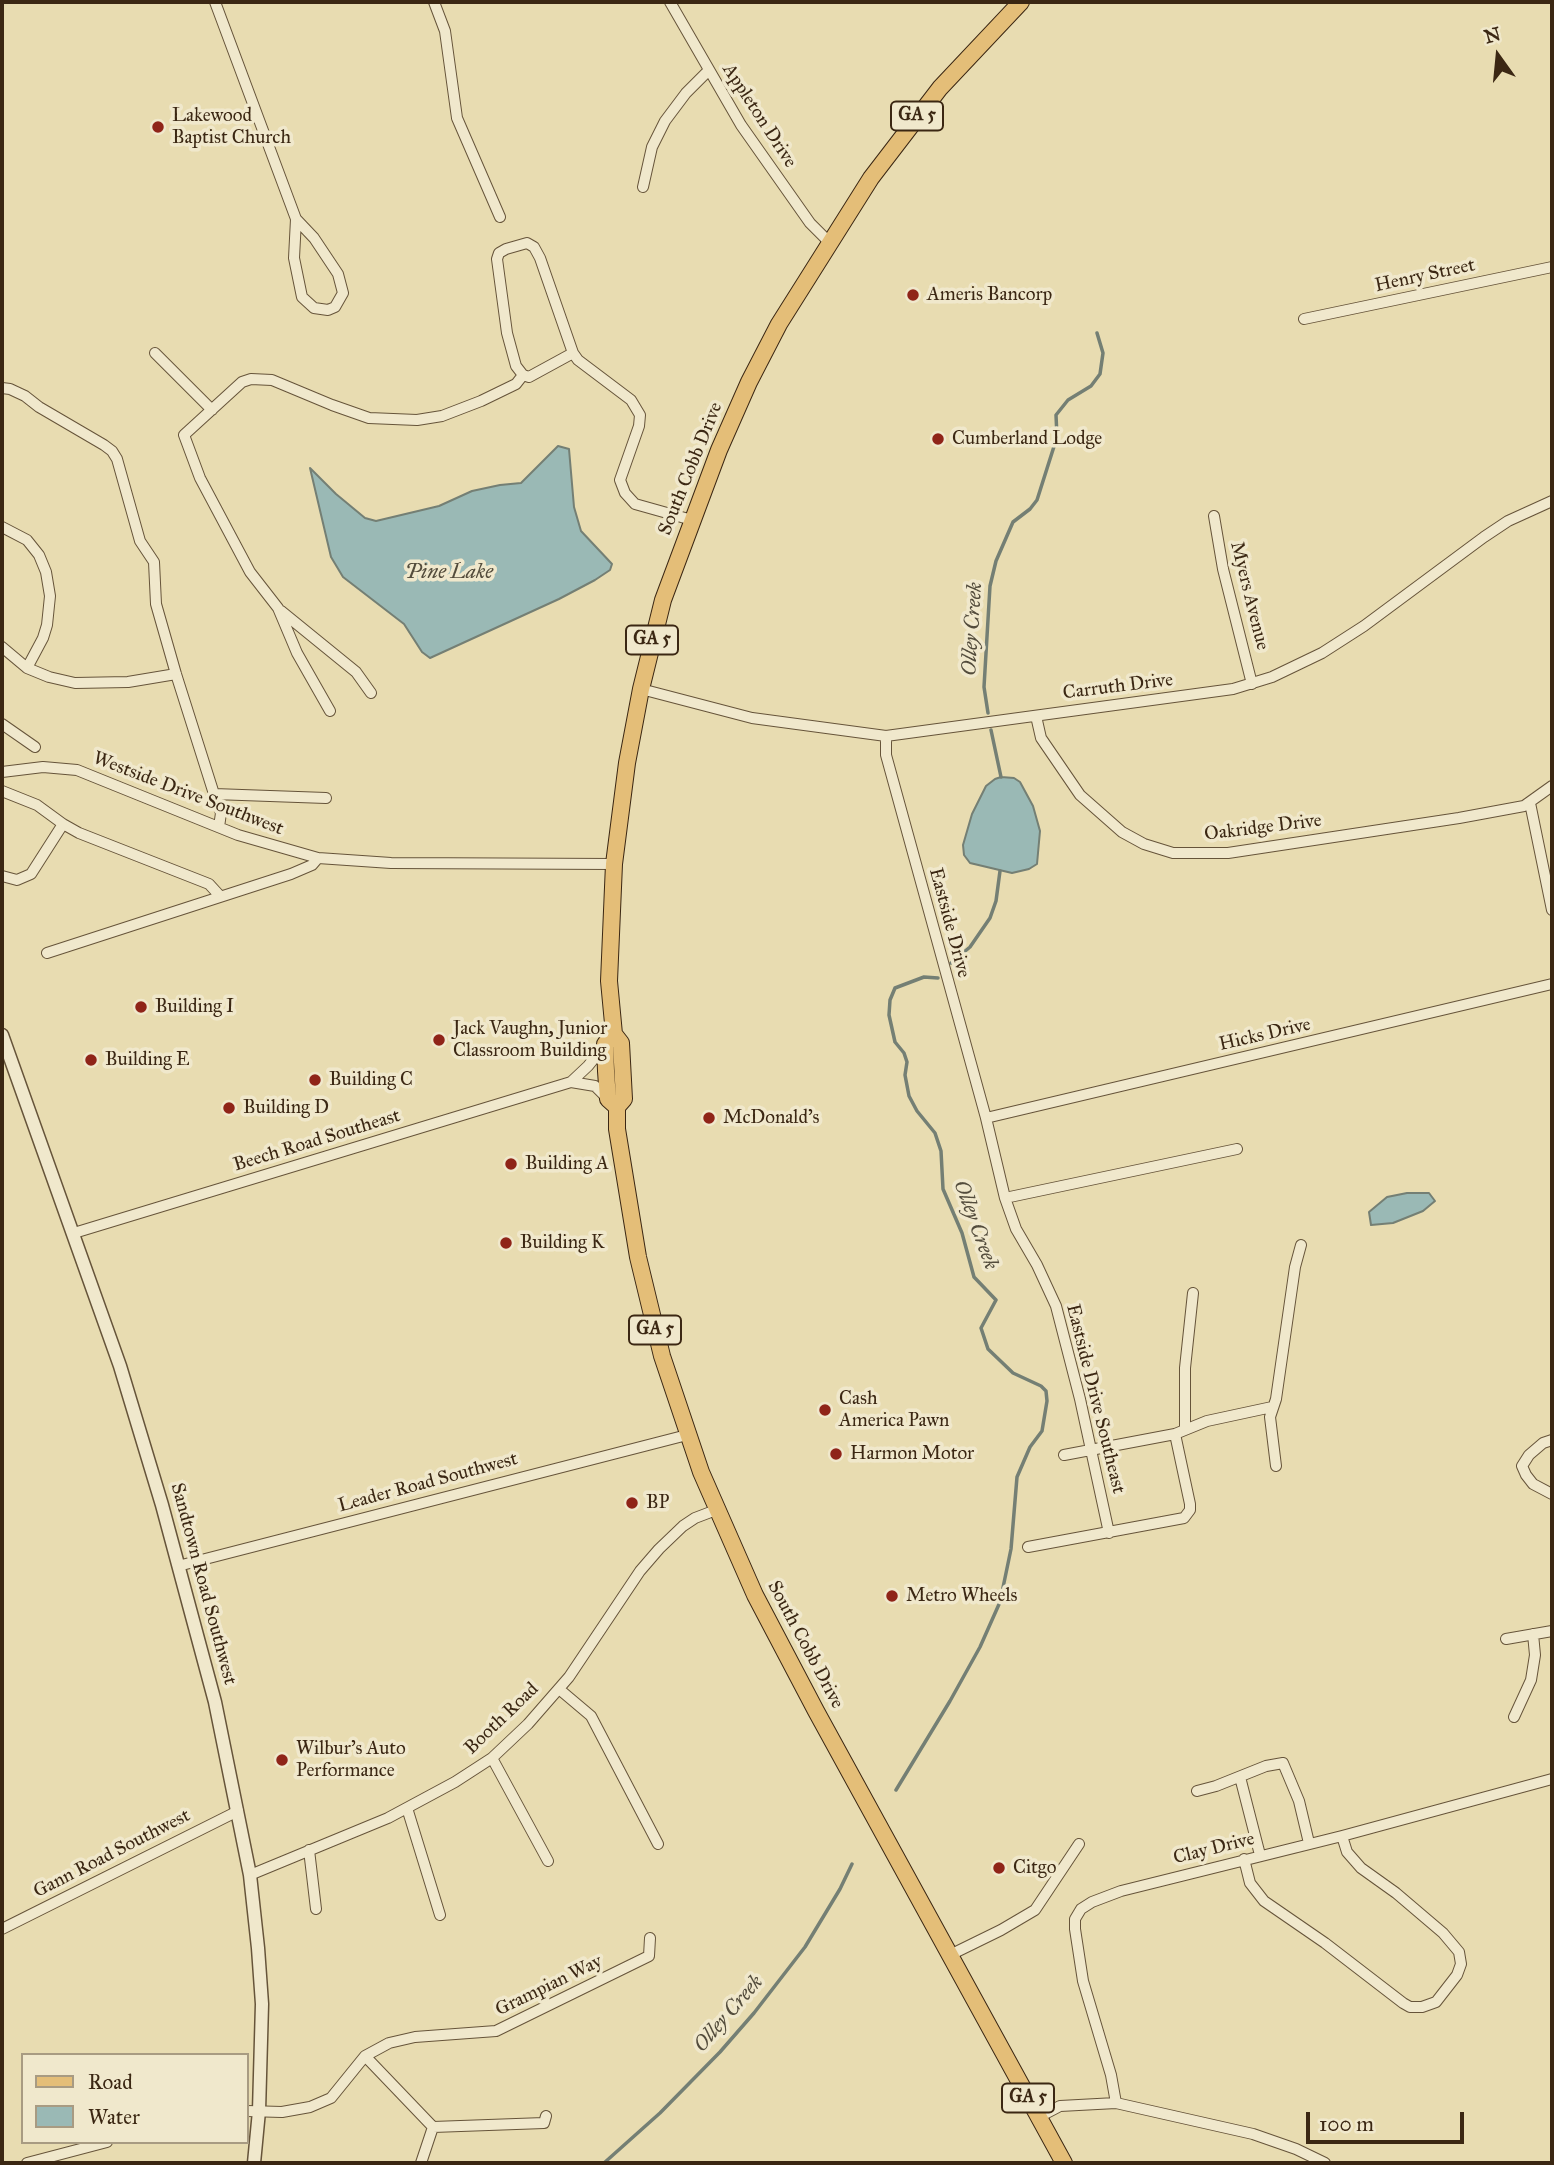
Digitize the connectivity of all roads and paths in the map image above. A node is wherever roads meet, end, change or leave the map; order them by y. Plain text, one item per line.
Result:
1 (215, 2) edge
2 (434, 2) edge
3 (670, 2) edge
4 (1021, 2) edge
5 (708, 71) junction
6 (643, 187) dead end
7 (500, 217) dead end
8 (296, 219) junction
9 (829, 242) junction
10 (1552, 267) edge
11 (1304, 319) dead end
12 (155, 353) dead end
13 (573, 354) junction
14 (523, 375) junction
15 (2, 388) edge
16 (212, 410) junction
17 (1552, 501) edge
18 (1214, 516) dead end
19 (692, 520) junction
20 (2, 527) edge
21 (278, 608) junction
22 (2, 647) edge
23 (27, 668) junction
24 (176, 674) junction
25 (1252, 684) junction
26 (641, 689) junction
27 (371, 693) dead end
28 (330, 710) dead end
29 (1036, 716) junction
30 (2, 723) edge
31 (886, 736) junction
32 (35, 747) dead end
33 (2, 772) edge
34 (1552, 786) edge
35 (2, 791) edge
36 (214, 794) junction
37 (326, 798) dead end
38 (1530, 803) junction
39 (63, 824) junction
40 (219, 827) junction
41 (317, 858) junction
42 (614, 864) junction
43 (2, 876) edge
44 (1551, 895) edge
45 (220, 896) junction
46 (1552, 910) edge
47 (47, 953) dead end
48 (1552, 984) edge
49 (2, 1035) edge
50 (609, 1039) junction
51 (571, 1082) junction
52 (613, 1103) junction
53 (986, 1118) junction
54 (1237, 1149) dead end
55 (1005, 1198) junction
56 (74, 1233) junction
57 (1301, 1245) dead end
58 (1193, 1293) dead end
59 (1272, 1406) junction
60 (1185, 1428) junction
61 (1175, 1434) junction
62 (687, 1435) junction
63 (1552, 1440) edge
64 (1091, 1449) junction
65 (1064, 1455) dead end
66 (1276, 1466) dead end
67 (1552, 1494) edge
68 (716, 1510) junction
69 (1109, 1533) junction
70 (1028, 1547) dead end
71 (178, 1566) junction
72 (1552, 1631) edge
73 (1533, 1634) junction
74 (1506, 1639) dead end
75 (559, 1689) junction
76 (1514, 1717) dead end
77 (492, 1758) junction
78 (1240, 1777) junction
79 (1552, 1779) edge
80 (1197, 1791) dead end
81 (407, 1808) junction
82 (238, 1811) junction
83 (1342, 1836) junction
84 (1309, 1843) junction
85 (658, 1844) dead end
86 (1079, 1844) dead end
87 (309, 1850) junction
88 (1260, 1855) junction
89 (1244, 1859) junction
90 (548, 1861) dead end
91 (250, 1875) junction
92 (316, 1909) dead end
93 (440, 1915) dead end
94 (2, 1929) edge
95 (650, 1938) dead end
96 (950, 1955) junction
97 (365, 2056) junction
98 (1116, 2104) junction
99 (253, 2111) edge
100 (546, 2116) dead end
101 (1039, 2117) junction
102 (433, 2127) junction
103 (99, 2144) edge
104 (27, 2163) edge
105 (254, 2163) edge
106 (421, 2163) edge
107 (1064, 2163) edge
108 (1325, 2163) edge

1 - 8 street
2 - 7 street
3 - 5 street, Appleton Drive
4 - 9 main road, South Cobb Drive / GA 5
5 - 6 street
5 - 9 street, Appleton Drive
8 - 8 street
9 - 19 main road, South Cobb Drive / GA 5
10 - 11 street, Henry Street
12 - 16 street
13 - 14 street
13 - 14 street
13 - 19 street
14 - 16 street
15 - 24 street
16 - 21 street
17 - 25 street, Carruth Drive
18 - 25 street, Myers Avenue
19 - 26 main road, South Cobb Drive / GA 5
20 - 23 street
21 - 27 street
21 - 28 street
22 - 23 street
23 - 24 street
24 - 36 street
25 - 29 street, Carruth Drive
26 - 31 street, Carruth Drive
26 - 42 main road, South Cobb Drive / GA 5
29 - 31 street, Carruth Drive
29 - 38 street, Oakridge Drive
30 - 32 street
31 - 53 street, Eastside Drive
33 - 40 street, Westside Drive Southwest
34 - 38 street, Oakridge Drive
35 - 39 street
36 - 37 street
36 - 40 street
38 - 44 street
39 - 43 street
39 - 45 street
40 - 41 street, Westside Drive Southwest
41 - 42 street, Westside Drive Southwest
41 - 45 street
42 - 50 main road, South Cobb Drive / GA 5
44 - 46 street
45 - 47 street
48 - 53 street, Hicks Drive
49 - 56 street, Sandtown Road Southwest
50 - 51 street, Beech Road Southeast
50 - 52 main road, South Cobb Drive / GA 5
51 - 52 street
51 - 56 street, Beech Road Southeast
52 - 62 main road, South Cobb Drive / GA 5
53 - 55 street, Eastside Drive Southeast
54 - 55 street
55 - 64 street, Eastside Drive Southeast
56 - 71 street, Sandtown Road Southwest
57 - 59 street
58 - 60 street
59 - 60 street
59 - 66 street
60 - 61 street
61 - 64 street
61 - 69 street
62 - 68 main road, South Cobb Drive / GA 5
62 - 71 street, Leader Road Southwest
63 - 67 street
64 - 65 street
64 - 69 street, Eastside Drive Southeast
68 - 75 street, Booth Road
68 - 96 main road, South Cobb Drive / GA 5
69 - 70 street
71 - 82 street, Sandtown Road Southwest
72 - 73 street
73 - 74 street
73 - 76 street
75 - 77 street, Booth Road
75 - 85 street
77 - 81 street, Booth Road
77 - 90 street
78 - 80 street
78 - 84 street
78 - 88 street
79 - 83 street, Clay Drive
81 - 87 street, Booth Road
81 - 93 street
82 - 91 street, Sandtown Road Southwest
82 - 94 street, Gann Road Southwest
83 - 84 street, Clay Drive
83 - 89 street
84 - 88 street, Clay Drive
86 - 96 street
87 - 91 street, Booth Road
87 - 92 street
88 - 89 street, Clay Drive
89 - 98 street, Clay Drive
91 - 99 street, Sandtown Road Southwest
95 - 97 street, Grampian Way
96 - 101 main road, South Cobb Drive / GA 5
97 - 99 street, Grampian Way
97 - 102 street
98 - 101 street
98 - 108 street
99 - 105 street, Sandtown Road Southwest
100 - 102 street
101 - 107 main road, South Cobb Drive / GA 5
102 - 106 street
103 - 104 street

